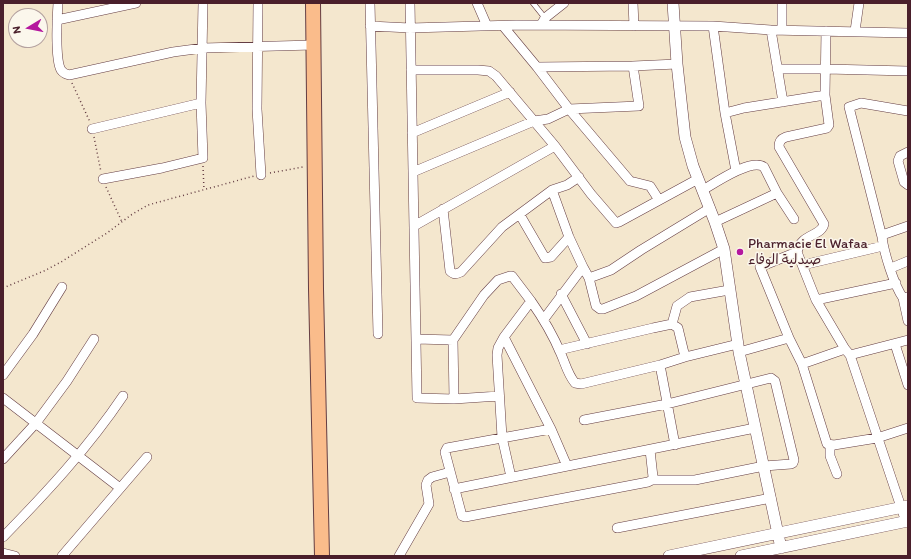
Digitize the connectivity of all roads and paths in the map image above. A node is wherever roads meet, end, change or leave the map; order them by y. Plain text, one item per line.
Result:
1 (58, 3) edge
2 (136, 3) edge
3 (203, 3) edge
4 (258, 3) edge
5 (313, 3) edge
6 (370, 3) edge
7 (410, 3) edge
8 (477, 3) edge
9 (533, 3) edge
10 (564, 3) edge
11 (633, 3) edge
12 (673, 3) edge
13 (782, 3) edge
14 (859, 3) edge
15 (57, 20) junction
16 (543, 22) junction
17 (370, 26) junction
18 (487, 26) junction
19 (504, 26) junction
20 (634, 26) junction
21 (674, 26) junction
22 (713, 26) junction
23 (410, 28) junction
24 (772, 30) junction
25 (782, 30) junction
26 (826, 31) junction
27 (855, 31) junction
28 (908, 33) edge
29 (313, 45) junction
30 (258, 46) junction
31 (203, 48) junction
32 (677, 64) junction
33 (633, 66) junction
34 (537, 67) junction
35 (826, 68) junction
36 (777, 69) junction
37 (411, 70) junction
38 (908, 71) edge
39 (69, 75) junction
40 (510, 92) junction
41 (825, 95) junction
42 (782, 102) junction
43 (202, 103) junction
44 (569, 108) junction
45 (908, 111) edge
46 (725, 113) junction
47 (534, 121) junction
48 (92, 129) junction
49 (412, 133) junction
50 (555, 146) junction
51 (908, 152) edge
52 (203, 158) junction
53 (315, 166) junction
54 (413, 172) junction
55 (736, 172) junction
56 (260, 175) junction
57 (579, 177) junction
58 (698, 178) junction
59 (103, 179) junction
60 (908, 185) edge
61 (204, 190) junction
62 (552, 190) junction
63 (703, 190) junction
64 (777, 193) junction
65 (659, 200) junction
66 (710, 208) junction
67 (443, 209) junction
68 (520, 215) junction
69 (794, 219) dead end
70 (122, 222) junction
71 (716, 222) junction
72 (414, 226) junction
73 (908, 226) edge
74 (569, 237) junction
75 (883, 242) junction
76 (724, 249) junction
77 (797, 252) junction
78 (908, 262) edge
79 (803, 265) junction
80 (583, 267) junction
81 (891, 268) junction
82 (589, 278) junction
83 (896, 283) junction
84 (62, 287) dead end
85 (3, 288) edge
86 (729, 290) junction
87 (562, 294) junction
88 (906, 298) edge
89 (816, 300) junction
90 (531, 301) junction
91 (544, 319) junction
92 (908, 321) edge
93 (672, 324) junction
94 (378, 334) dead end
95 (504, 338) junction
96 (789, 338) junction
97 (94, 339) dead end
98 (416, 339) junction
99 (453, 340) junction
100 (908, 340) edge
101 (587, 344) junction
102 (895, 344) junction
103 (739, 348) junction
104 (559, 350) junction
105 (847, 352) junction
106 (685, 357) junction
107 (802, 364) junction
108 (660, 365) junction
109 (3, 375) edge
110 (746, 384) junction
111 (908, 385) edge
112 (123, 396) dead end
113 (499, 396) junction
114 (3, 398) edge
115 (454, 399) junction
116 (667, 404) junction
117 (584, 420) dead end
118 (36, 423) junction
119 (755, 428) junction
120 (908, 428) edge
121 (551, 429) junction
122 (502, 437) junction
123 (877, 438) junction
124 (675, 444) junction
125 (830, 445) junction
126 (650, 450) junction
127 (78, 456) junction
128 (147, 457) dead end
129 (3, 459) edge
130 (567, 466) junction
131 (764, 466) junction
132 (450, 472) junction
133 (837, 474) dead end
134 (511, 477) junction
135 (652, 480) junction
136 (120, 488) junction
137 (454, 489) junction
138 (771, 498) junction
139 (905, 507) edge
140 (907, 521) edge
141 (617, 528) dead end
142 (778, 534) junction
143 (3, 537) edge
144 (781, 548) junction
145 (3, 553) edge
146 (15, 556) edge
147 (62, 556) edge
148 (322, 556) edge
149 (399, 556) edge
150 (669, 556) edge
151 (741, 556) edge

1 - 15 street
2 - 15 street
3 - 31 street
4 - 30 street
5 - 29 main road
6 - 17 street
7 - 23 street
8 - 18 street
9 - 16 lane
10 - 16 street
11 - 20 street
12 - 21 street
13 - 25 street
14 - 27 street
15 - 39 street
16 - 19 street
16 - 20 street
17 - 23 street
17 - 94 street
18 - 19 street
18 - 23 street
19 - 34 street
20 - 21 street
21 - 22 street
21 - 32 street
22 - 24 street
22 - 46 street
23 - 37 street
24 - 25 street
24 - 36 street
25 - 26 street
26 - 27 street
26 - 35 street
27 - 28 street
29 - 30 street
29 - 53 main road
30 - 31 street
30 - 56 street
31 - 39 street
31 - 43 street
32 - 33 street
32 - 58 street
33 - 34 street
33 - 44 street
34 - 44 street
35 - 36 street
35 - 38 street
35 - 41 street
36 - 42 street
37 - 40 street
37 - 49 street
39 - 48 path
40 - 47 street
40 - 49 street
41 - 42 street
41 - 77 street
42 - 46 street
43 - 48 street
43 - 52 street
44 - 47 street
44 - 65 street
45 - 75 street
46 - 55 street
47 - 50 street
47 - 54 street
48 - 59 path
49 - 54 street
50 - 57 street
50 - 67 street
51 - 60 street
52 - 59 street
52 - 61 path
53 - 56 path
53 - 148 main road
54 - 72 street
55 - 63 street
55 - 64 street
56 - 61 path
57 - 62 street
57 - 65 street
58 - 63 street
58 - 65 street
59 - 70 path
61 - 70 path
62 - 68 street
62 - 74 street
63 - 66 street
64 - 69 street
64 - 71 street
66 - 71 street
66 - 82 street
67 - 68 street
67 - 72 street
68 - 74 street
70 - 85 path
71 - 76 street
72 - 98 street
73 - 75 street
74 - 80 street
75 - 79 street
75 - 81 street
76 - 82 street
76 - 86 street
77 - 79 street
77 - 96 street
78 - 81 street
79 - 89 street
80 - 82 street
80 - 87 street
81 - 83 street
83 - 88 street
83 - 89 street
84 - 109 street
86 - 93 street
86 - 103 street
87 - 91 street
87 - 101 street
88 - 92 street
89 - 105 street
90 - 91 street
90 - 95 street
90 - 99 street
91 - 104 street
93 - 101 street
93 - 106 street
95 - 113 street
95 - 121 street
96 - 103 street
96 - 107 street
97 - 118 street
98 - 99 street
98 - 115 street
99 - 115 street
100 - 102 street
101 - 104 street
102 - 105 street
102 - 111 street
103 - 106 street
103 - 110 street
104 - 108 street
105 - 107 street
105 - 123 street
106 - 108 street
107 - 125 street
108 - 116 street
110 - 116 street
110 - 119 street
110 - 131 street
112 - 127 street
113 - 115 street
113 - 122 street
114 - 118 street
116 - 117 street
116 - 124 street
118 - 127 street
118 - 129 street
119 - 124 street
119 - 131 street
120 - 123 street
121 - 122 street
121 - 130 street
122 - 132 street
122 - 134 street
123 - 125 street
123 - 139 street
124 - 126 street
125 - 133 street
126 - 130 street
126 - 135 street
127 - 136 street
127 - 143 street
128 - 136 street
130 - 134 street
131 - 135 street
131 - 138 street
132 - 137 street
132 - 149 street
134 - 137 street
135 - 137 street
136 - 147 street
138 - 141 street
138 - 142 street
139 - 140 street
139 - 142 street
140 - 144 street
142 - 144 street
142 - 150 street
144 - 151 street
145 - 146 street

